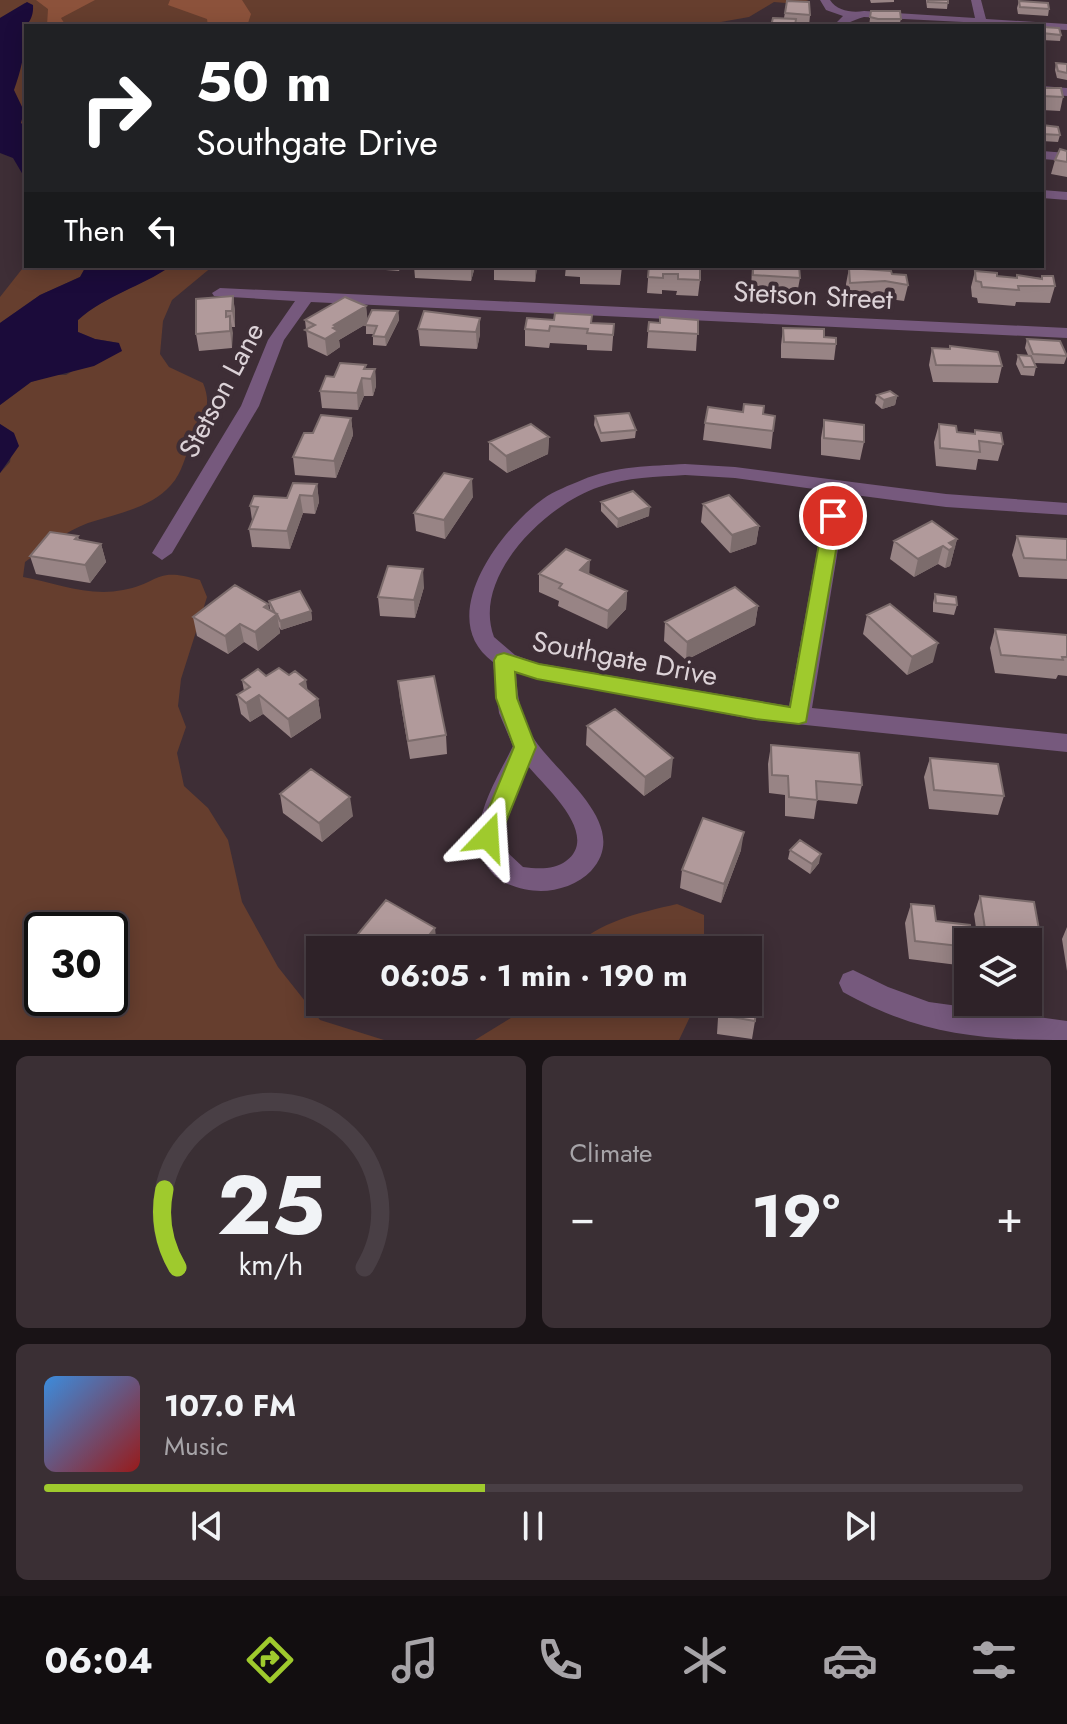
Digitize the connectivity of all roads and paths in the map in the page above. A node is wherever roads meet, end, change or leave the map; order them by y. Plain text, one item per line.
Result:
1 (825, 0) edge
2 (976, 0) edge
3 (852, 16) junction
4 (981, 21) junction
5 (841, 24) edge
6 (1024, 24) edge
7 (1044, 25) edge
8 (1067, 27) edge
9 (1044, 90) edge
10 (1067, 92) edge
11 (1044, 155) edge
12 (1067, 157) edge
13 (1044, 194) edge
14 (1067, 196) edge
15 (220, 293) dead end
16 (308, 295) junction
17 (1067, 333) edge
18 (838, 488) junction
19 (1067, 509) edge
20 (162, 553) dead end
21 (504, 660) junction
22 (799, 716) junction
23 (1067, 743) edge
24 (525, 747) junction
25 (853, 983) dead end
26 (1067, 1035) edge

1 - 3 street
2 - 4 street
3 - 4 street
3 - 5 street
4 - 6 street
7 - 8 street
9 - 10 street
11 - 12 street
13 - 14 street
15 - 16 street, Stetson Street
16 - 17 street, Stetson Street
16 - 20 street, Stetson Lane
18 - 19 street, Southgate Drive
18 - 21 street, Southgate Drive
18 - 22 street
21 - 22 street, Southgate Drive
21 - 24 street
22 - 23 street, Southgate Drive
24 - 24 street
25 - 26 street

